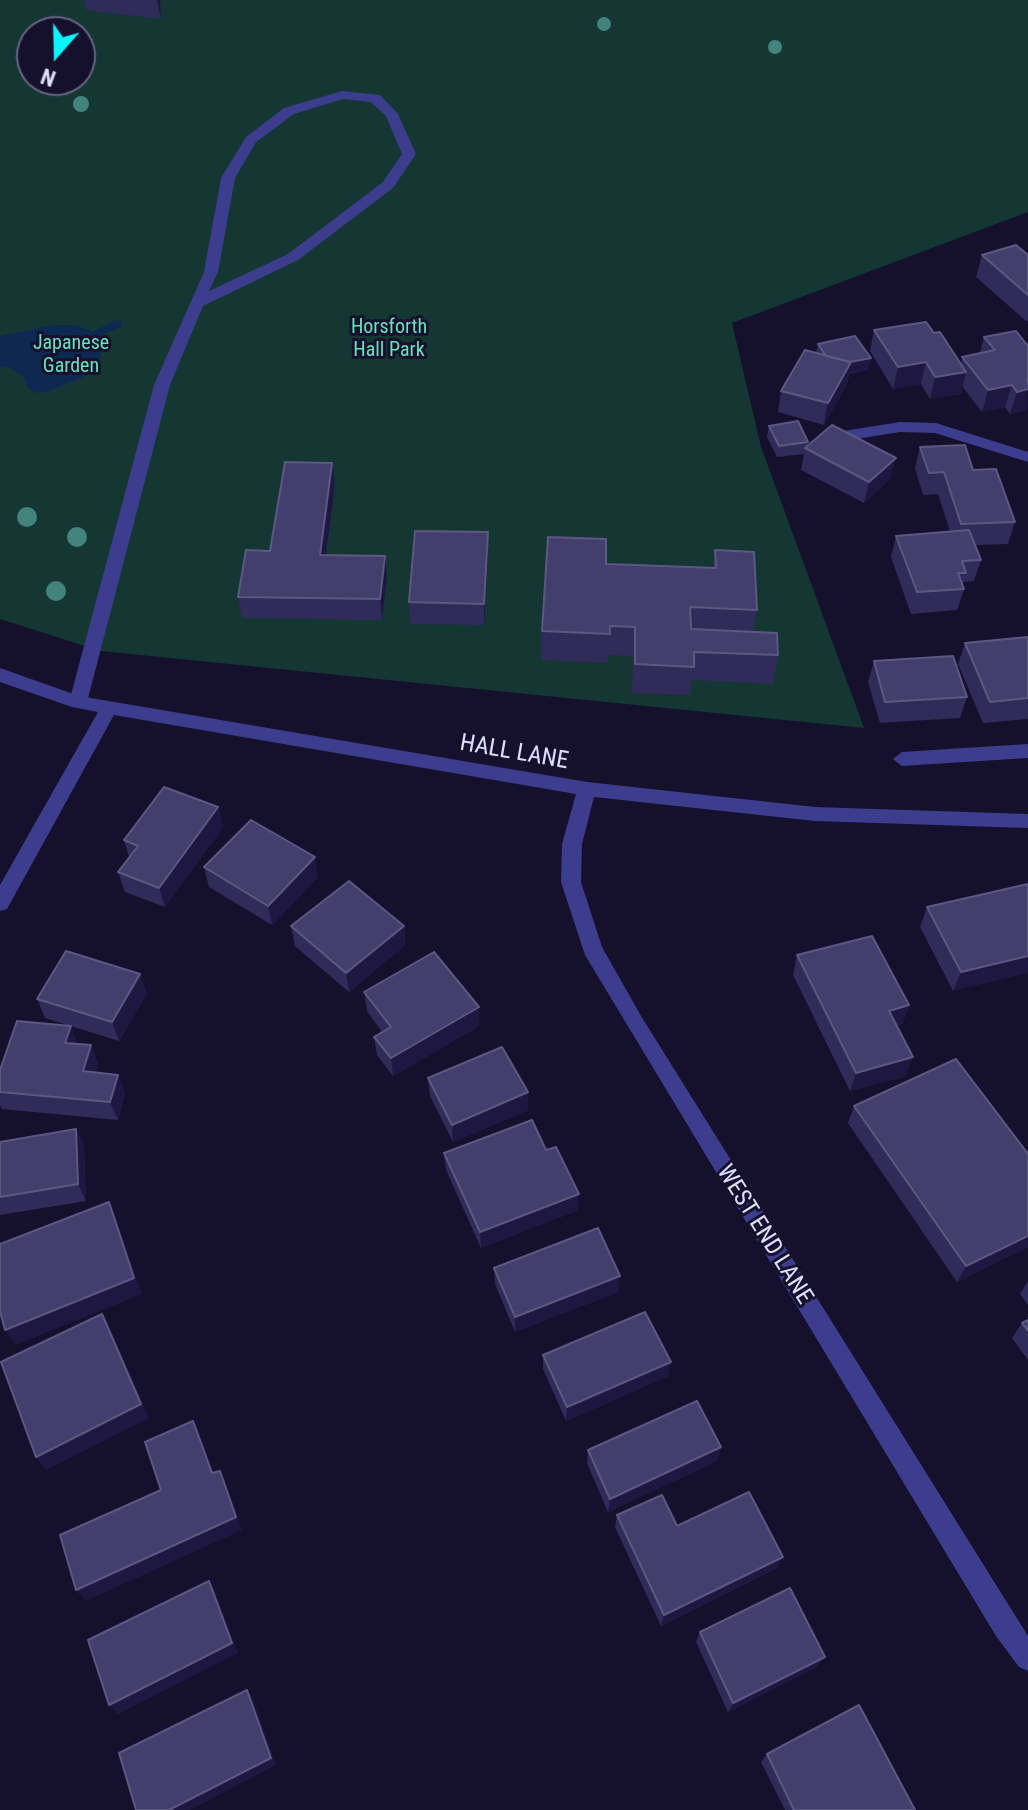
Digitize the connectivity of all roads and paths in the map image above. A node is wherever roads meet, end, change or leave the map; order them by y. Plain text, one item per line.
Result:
1 (197, 303) junction
2 (825, 439) edge
3 (1028, 457) edge
4 (0, 675) edge
5 (78, 702) junction
6 (109, 708) junction
7 (1028, 751) edge
8 (902, 759) dead end
9 (587, 789) junction
10 (1028, 821) edge
11 (0, 903) edge
12 (1028, 1658) edge

1 - 1 street
1 - 5 street
2 - 3 street
4 - 5 street, HALL LANE
5 - 6 street, HALL LANE
6 - 9 street, HALL LANE
6 - 11 street
7 - 8 street
9 - 10 street, HALL LANE
9 - 12 street, WEST END LANE

